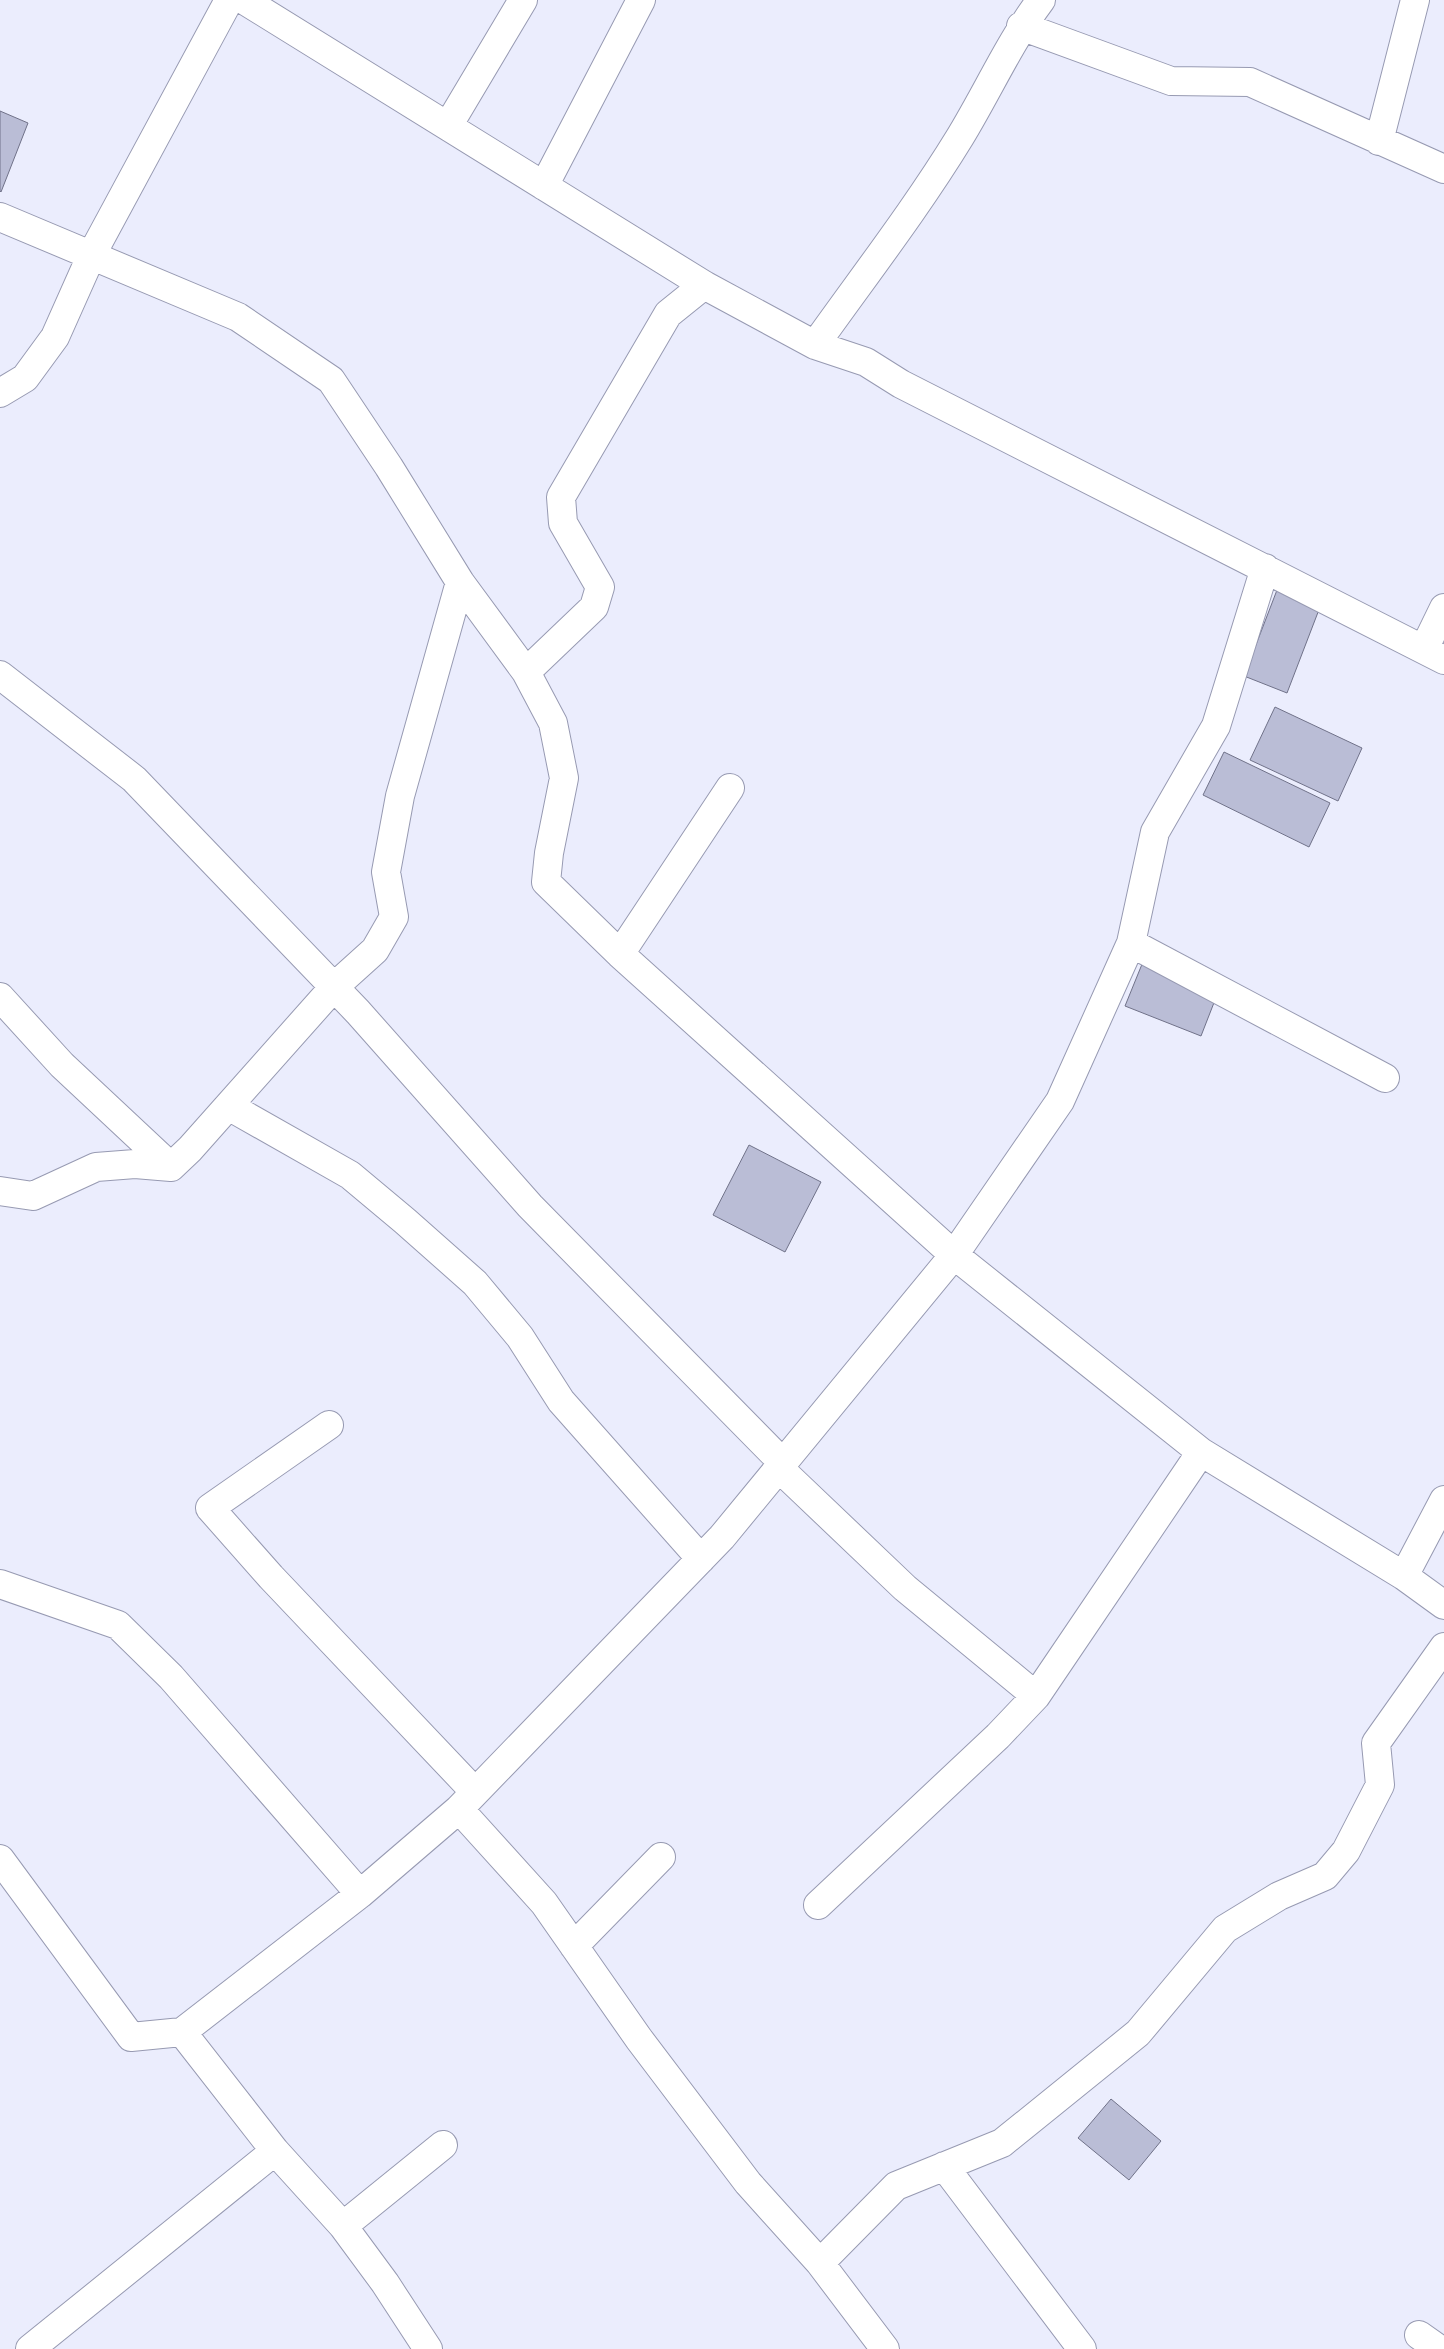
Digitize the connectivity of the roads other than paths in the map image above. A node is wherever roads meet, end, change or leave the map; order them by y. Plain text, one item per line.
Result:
1 (229, 0) edge
2 (244, 0) edge
3 (522, 0) edge
4 (641, 0) edge
5 (1041, 0) edge
6 (1415, 0) edge
7 (1022, 26) junction
8 (448, 126) junction
9 (1379, 141) junction
10 (1444, 169) edge
11 (544, 186) junction
12 (0, 217) edge
13 (92, 254) junction
14 (704, 285) junction
15 (815, 345) junction
16 (0, 393) edge
17 (1265, 568) junction
18 (460, 582) junction
19 (1444, 608) edge
20 (1434, 654) edge
21 (526, 672) junction
22 (0, 675) edge
23 (730, 788) dead end
24 (1131, 943) junction
25 (620, 954) junction
26 (334, 987) junction
27 (0, 997) edge
28 (1386, 1078) dead end
29 (239, 1112) dead end
30 (171, 1167) junction
31 (0, 1191) edge
32 (954, 1256) junction
33 (329, 1425) dead end
34 (1201, 1452) junction
35 (781, 1466) junction
36 (1444, 1500) edge
37 (701, 1560) junction
38 (1404, 1576) junction
39 (0, 1584) edge
40 (1444, 1605) edge
41 (1444, 1647) edge
42 (1036, 1696) junction
43 (467, 1800) junction
44 (661, 1857) dead end
45 (0, 1860) edge
46 (360, 1894) junction
47 (818, 1904) dead end
48 (574, 1946) junction
49 (182, 2032) junction
50 (443, 2144) dead end
51 (275, 2151) junction
52 (944, 2166) junction
53 (343, 2226) junction
54 (820, 2263) junction
55 (30, 2349) edge
56 (428, 2349) edge
57 (885, 2349) edge
58 (1082, 2349) edge

1 - 13 street
2 - 8 street
3 - 8 street
4 - 11 street
5 - 7 street
6 - 9 street
7 - 9 street
7 - 15 street
8 - 11 street
9 - 10 street
11 - 14 street
12 - 13 street
13 - 16 street
13 - 18 street
14 - 15 street
14 - 21 street
15 - 17 street
17 - 20 street
17 - 24 street
18 - 21 street
18 - 26 street
19 - 20 street
21 - 25 street
22 - 26 street
23 - 25 street
24 - 28 street
24 - 32 street
25 - 32 street
26 - 30 street
26 - 35 street
27 - 30 street
29 - 37 street
30 - 31 street
32 - 34 street
32 - 35 street
33 - 43 street
34 - 38 street
34 - 42 street
35 - 37 street
35 - 42 street
36 - 38 street
37 - 43 street
38 - 40 street
39 - 46 street
41 - 52 street
42 - 47 street
43 - 46 street
43 - 48 street
44 - 48 street
45 - 49 street
46 - 49 street
48 - 54 street
49 - 51 street
50 - 53 street
51 - 53 street
51 - 55 street
52 - 54 street
52 - 58 street
53 - 56 street
54 - 57 street

